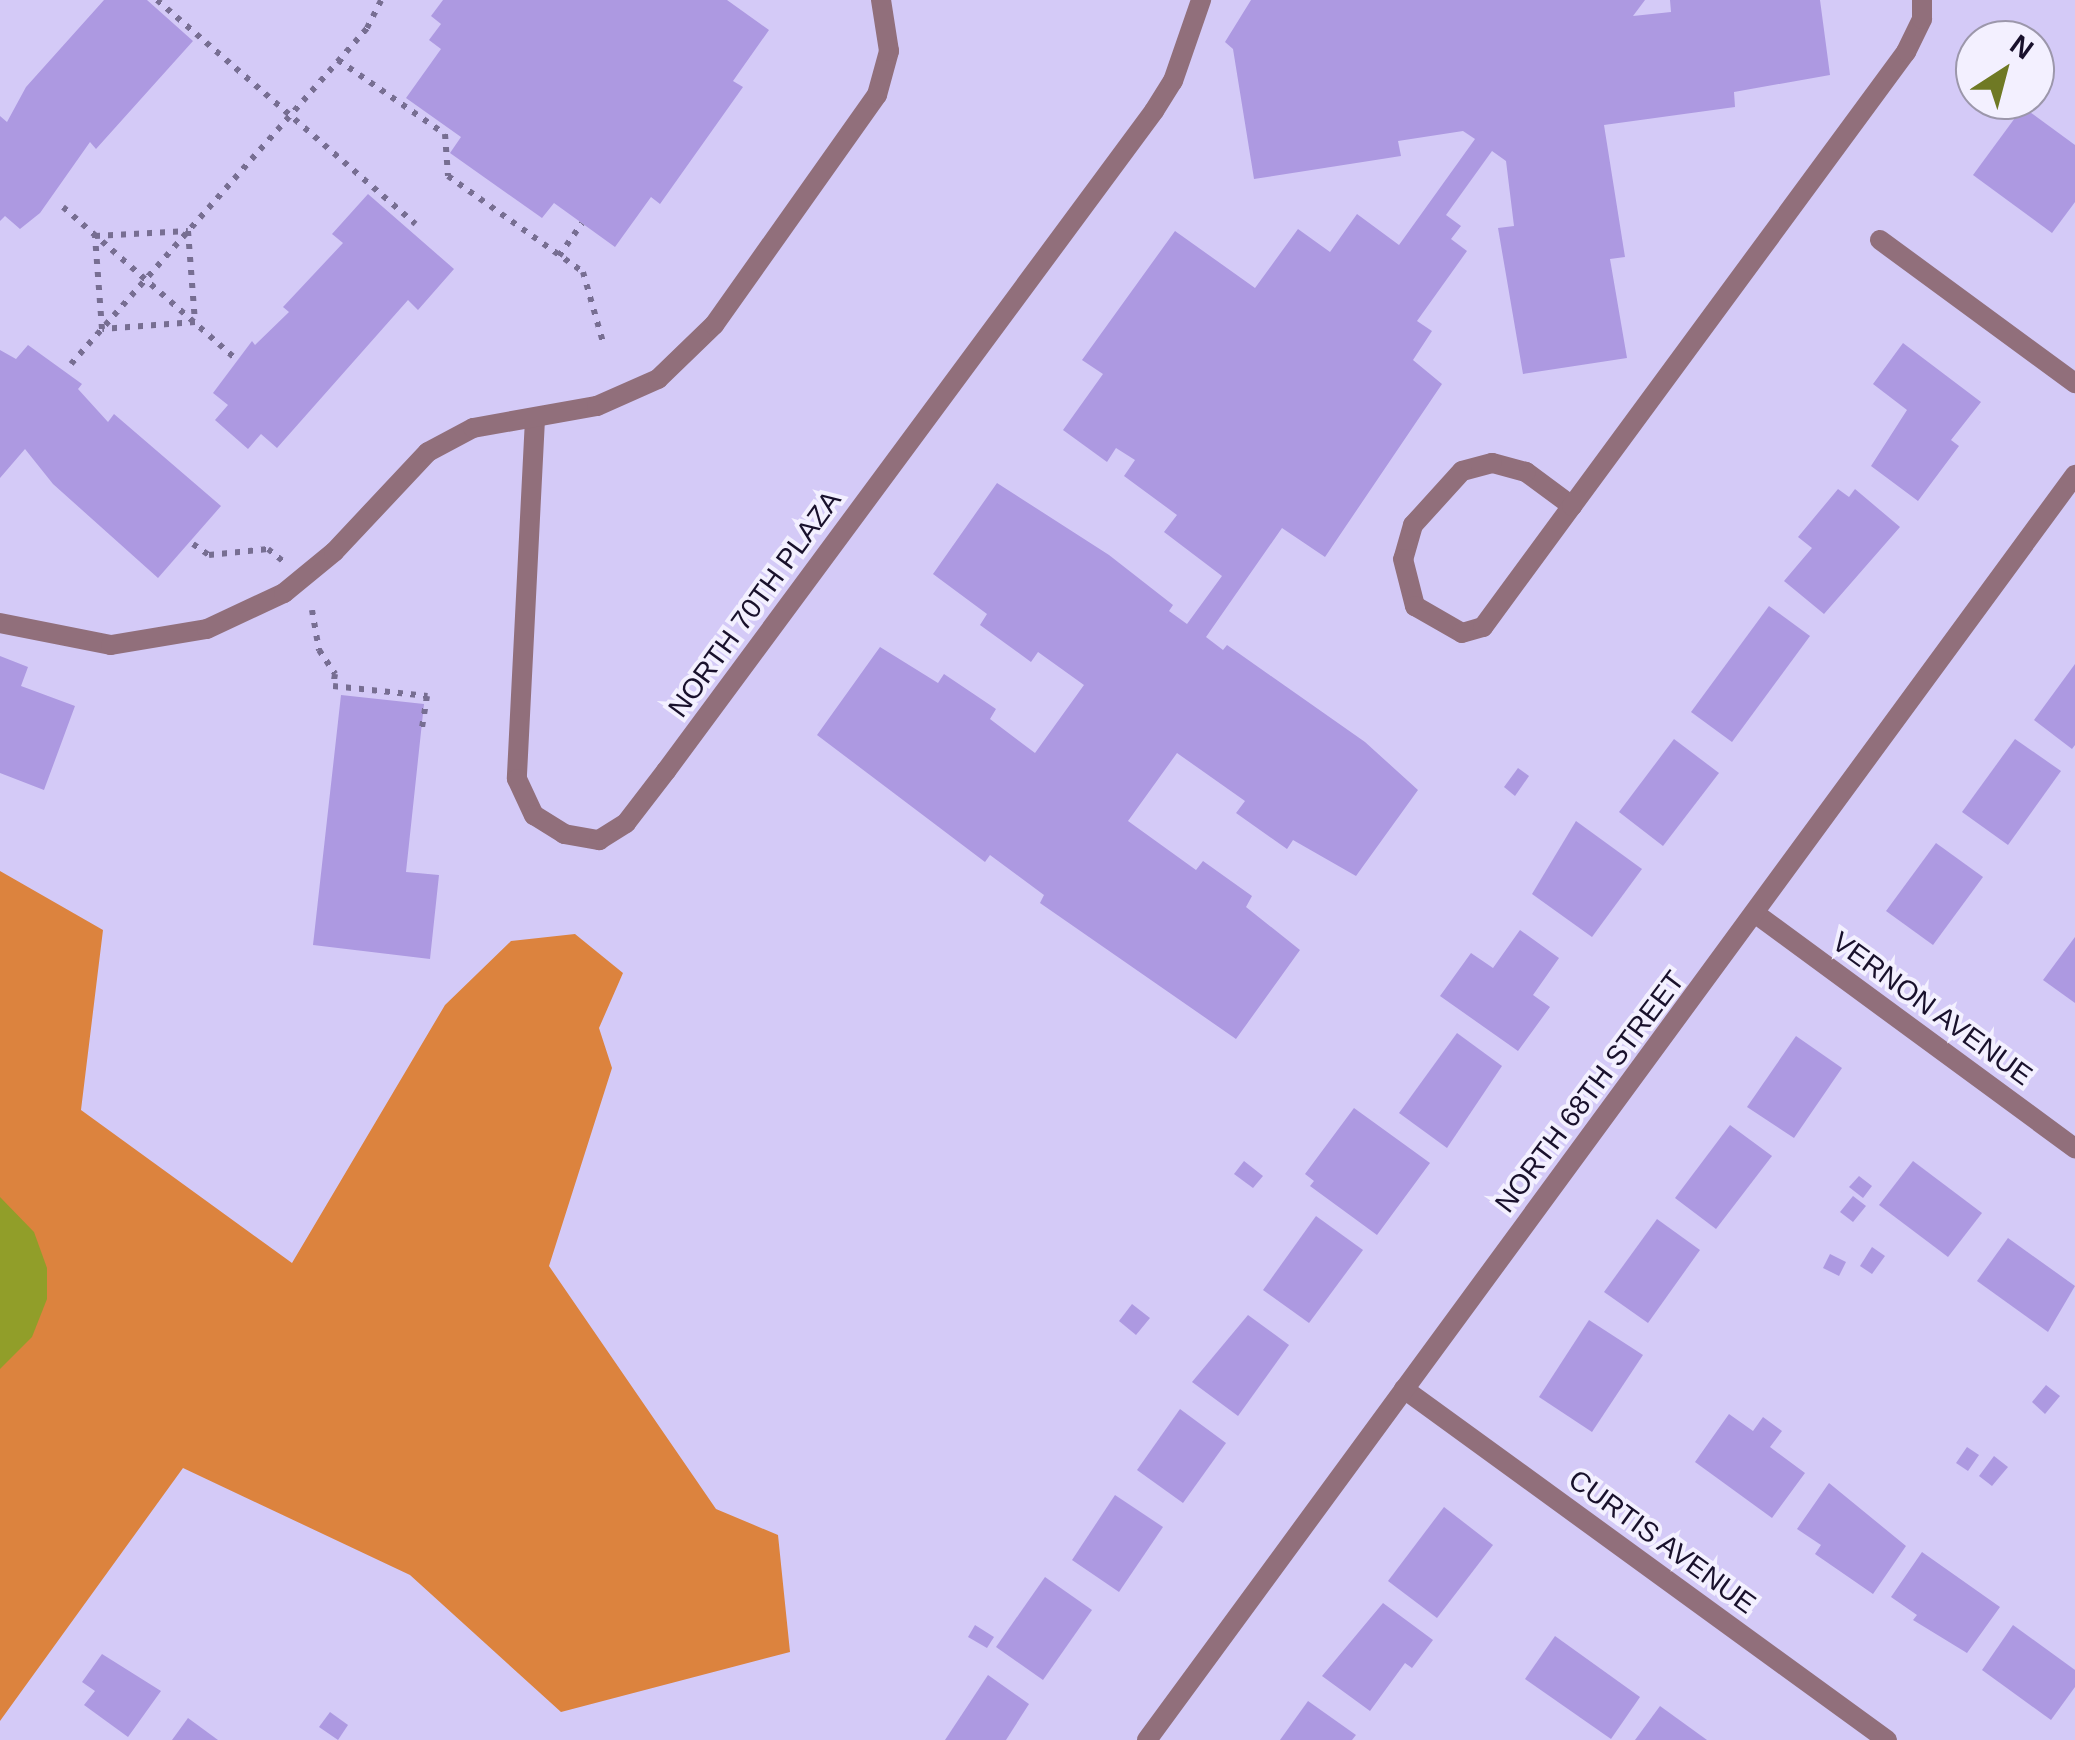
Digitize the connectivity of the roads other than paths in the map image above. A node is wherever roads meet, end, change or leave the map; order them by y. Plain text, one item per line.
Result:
1 (881, 0) edge
2 (1201, 0) edge
3 (1922, 0) edge
4 (1880, 240) dead end
5 (2075, 383) edge
6 (535, 420) junction
7 (2075, 475) edge
8 (1572, 506) junction
9 (0, 623) edge
10 (1756, 914) junction
11 (2075, 1148) edge
12 (1404, 1389) junction
13 (1147, 1740) edge
14 (1887, 1740) edge

1 - 6 street
2 - 6 street, NORTH 70TH PLAZA
3 - 8 street
4 - 5 street
6 - 9 street
7 - 10 street, NORTH 68TH STREET
8 - 8 street
10 - 11 street, VERNON AVENUE
10 - 12 street, NORTH 68TH STREET
12 - 13 street, NORTH 68TH STREET
12 - 14 street, CURTIS AVENUE

